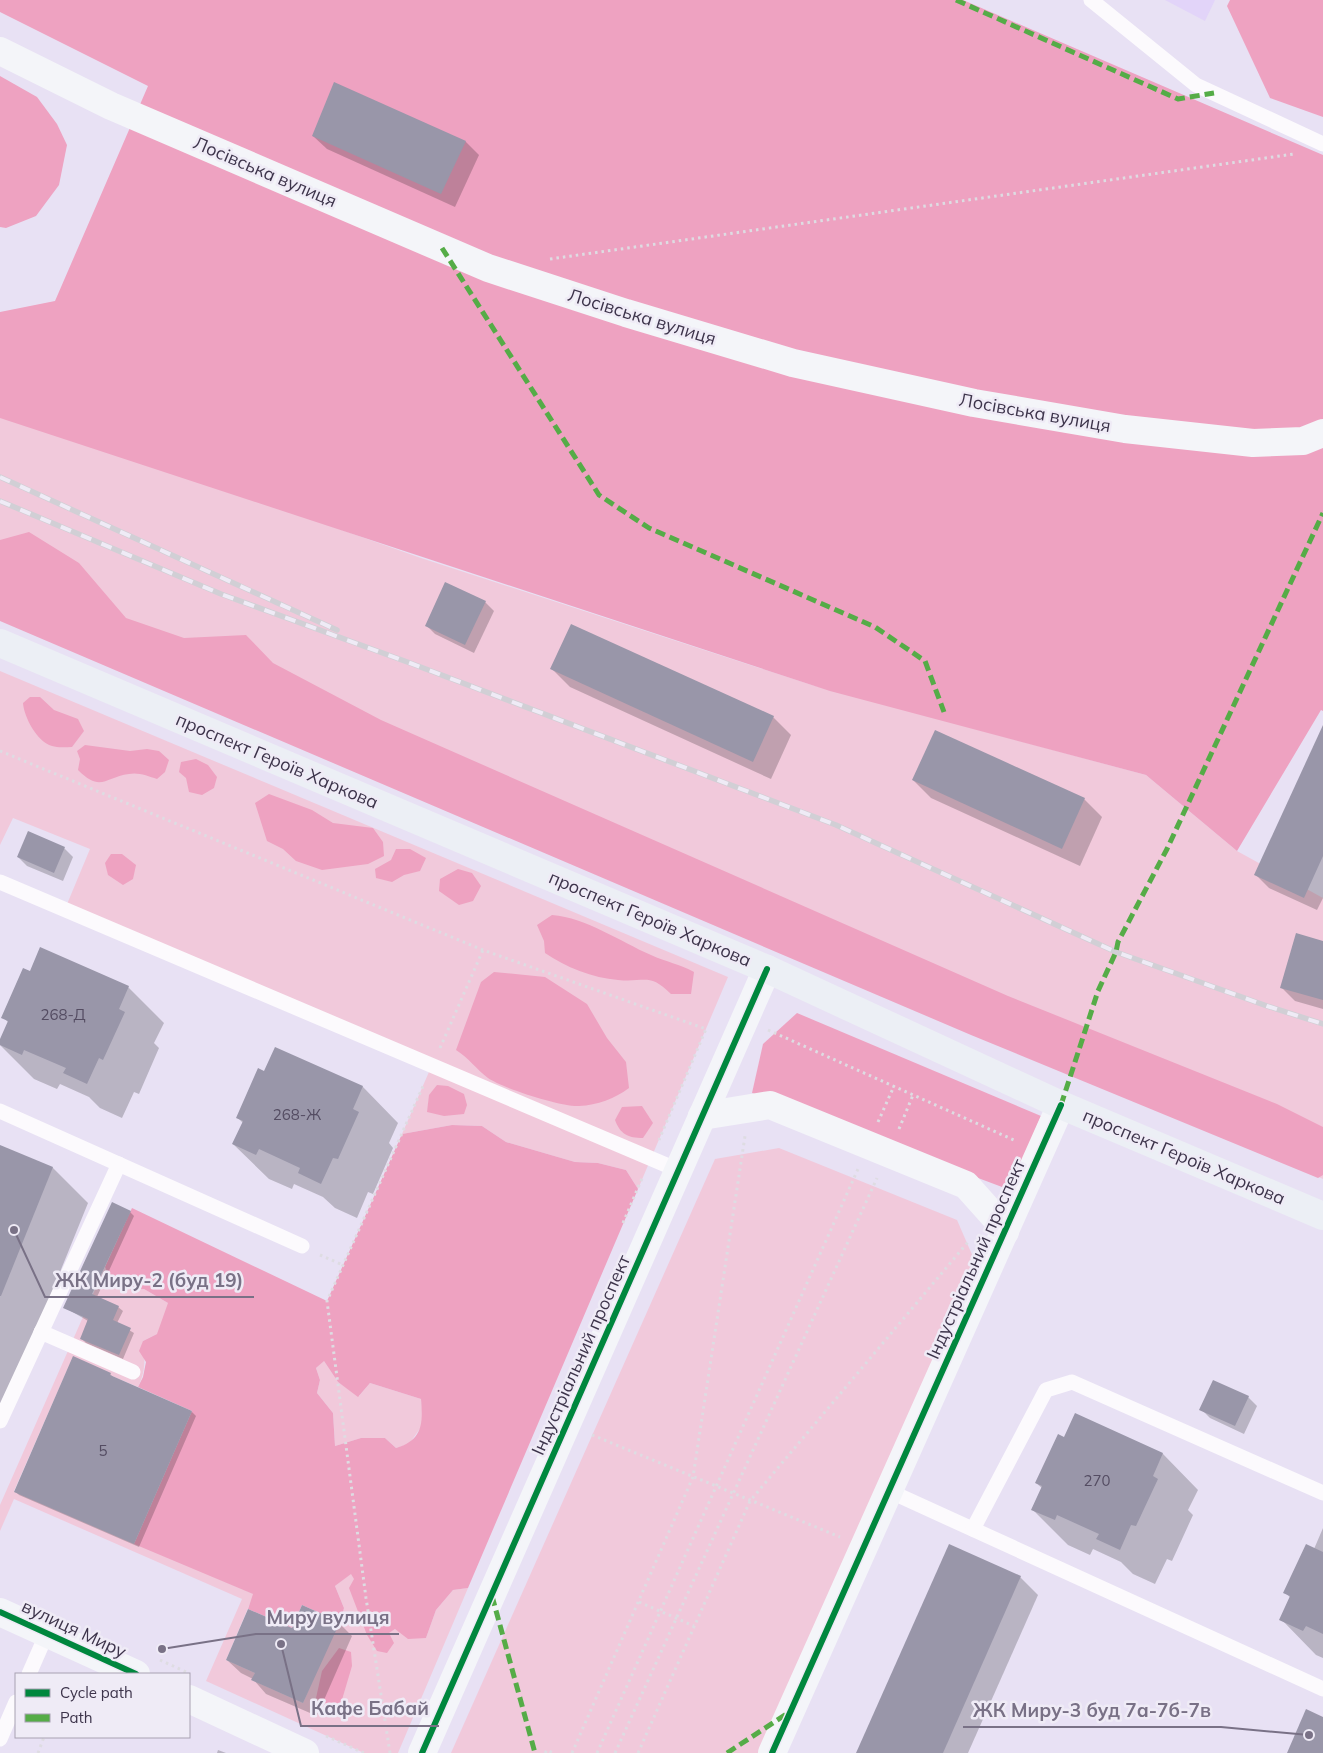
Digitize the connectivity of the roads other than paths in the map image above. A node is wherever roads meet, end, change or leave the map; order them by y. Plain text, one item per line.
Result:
1 (1091, 0) edge
2 (0, 51) edge
3 (1323, 144) edge
4 (1323, 433) edge
5 (0, 643) edge
6 (0, 882) edge
7 (767, 969) junction
8 (1061, 1105) junction
9 (0, 1111) edge
10 (702, 1116) junction
11 (119, 1164) junction
12 (678, 1170) junction
13 (1323, 1216) edge
14 (998, 1223) junction
15 (302, 1246) road end
16 (41, 1332) junction
17 (133, 1372) dead end
18 (0, 1421) edge
19 (889, 1491) junction
20 (1323, 1493) edge
21 (973, 1530) junction
22 (0, 1612) edge
23 (47, 1633) junction
24 (144, 1665) edge
25 (29, 1673) edge
26 (190, 1687) edge
27 (1323, 1689) edge
28 (15, 1704) edge
29 (0, 1739) edge
30 (313, 1743) edge
31 (422, 1753) edge
32 (772, 1753) edge

1 - 3 lane
2 - 4 street, Лосівська вулиця
5 - 7 main road, проспект Героїв Харкова
6 - 12 lane
7 - 8 main road, проспект Героїв Харкова
7 - 10 street, Індустріальний проспект
8 - 13 main road, проспект Героїв Харкова
8 - 14 street, Індустріальний проспект
9 - 11 lane
10 - 12 street, Індустріальний проспект
10 - 14 street
11 - 15 lane
11 - 16 lane
12 - 31 street, Індустріальний проспект
14 - 19 street, Індустріальний проспект
16 - 17 lane
16 - 18 lane
19 - 21 lane
19 - 32 street, Індустріальний проспект
20 - 21 lane
21 - 27 lane
22 - 23 street, вулиця Миру
23 - 24 street, вулиця Миру
23 - 25 lane
26 - 30 street
28 - 29 lane

